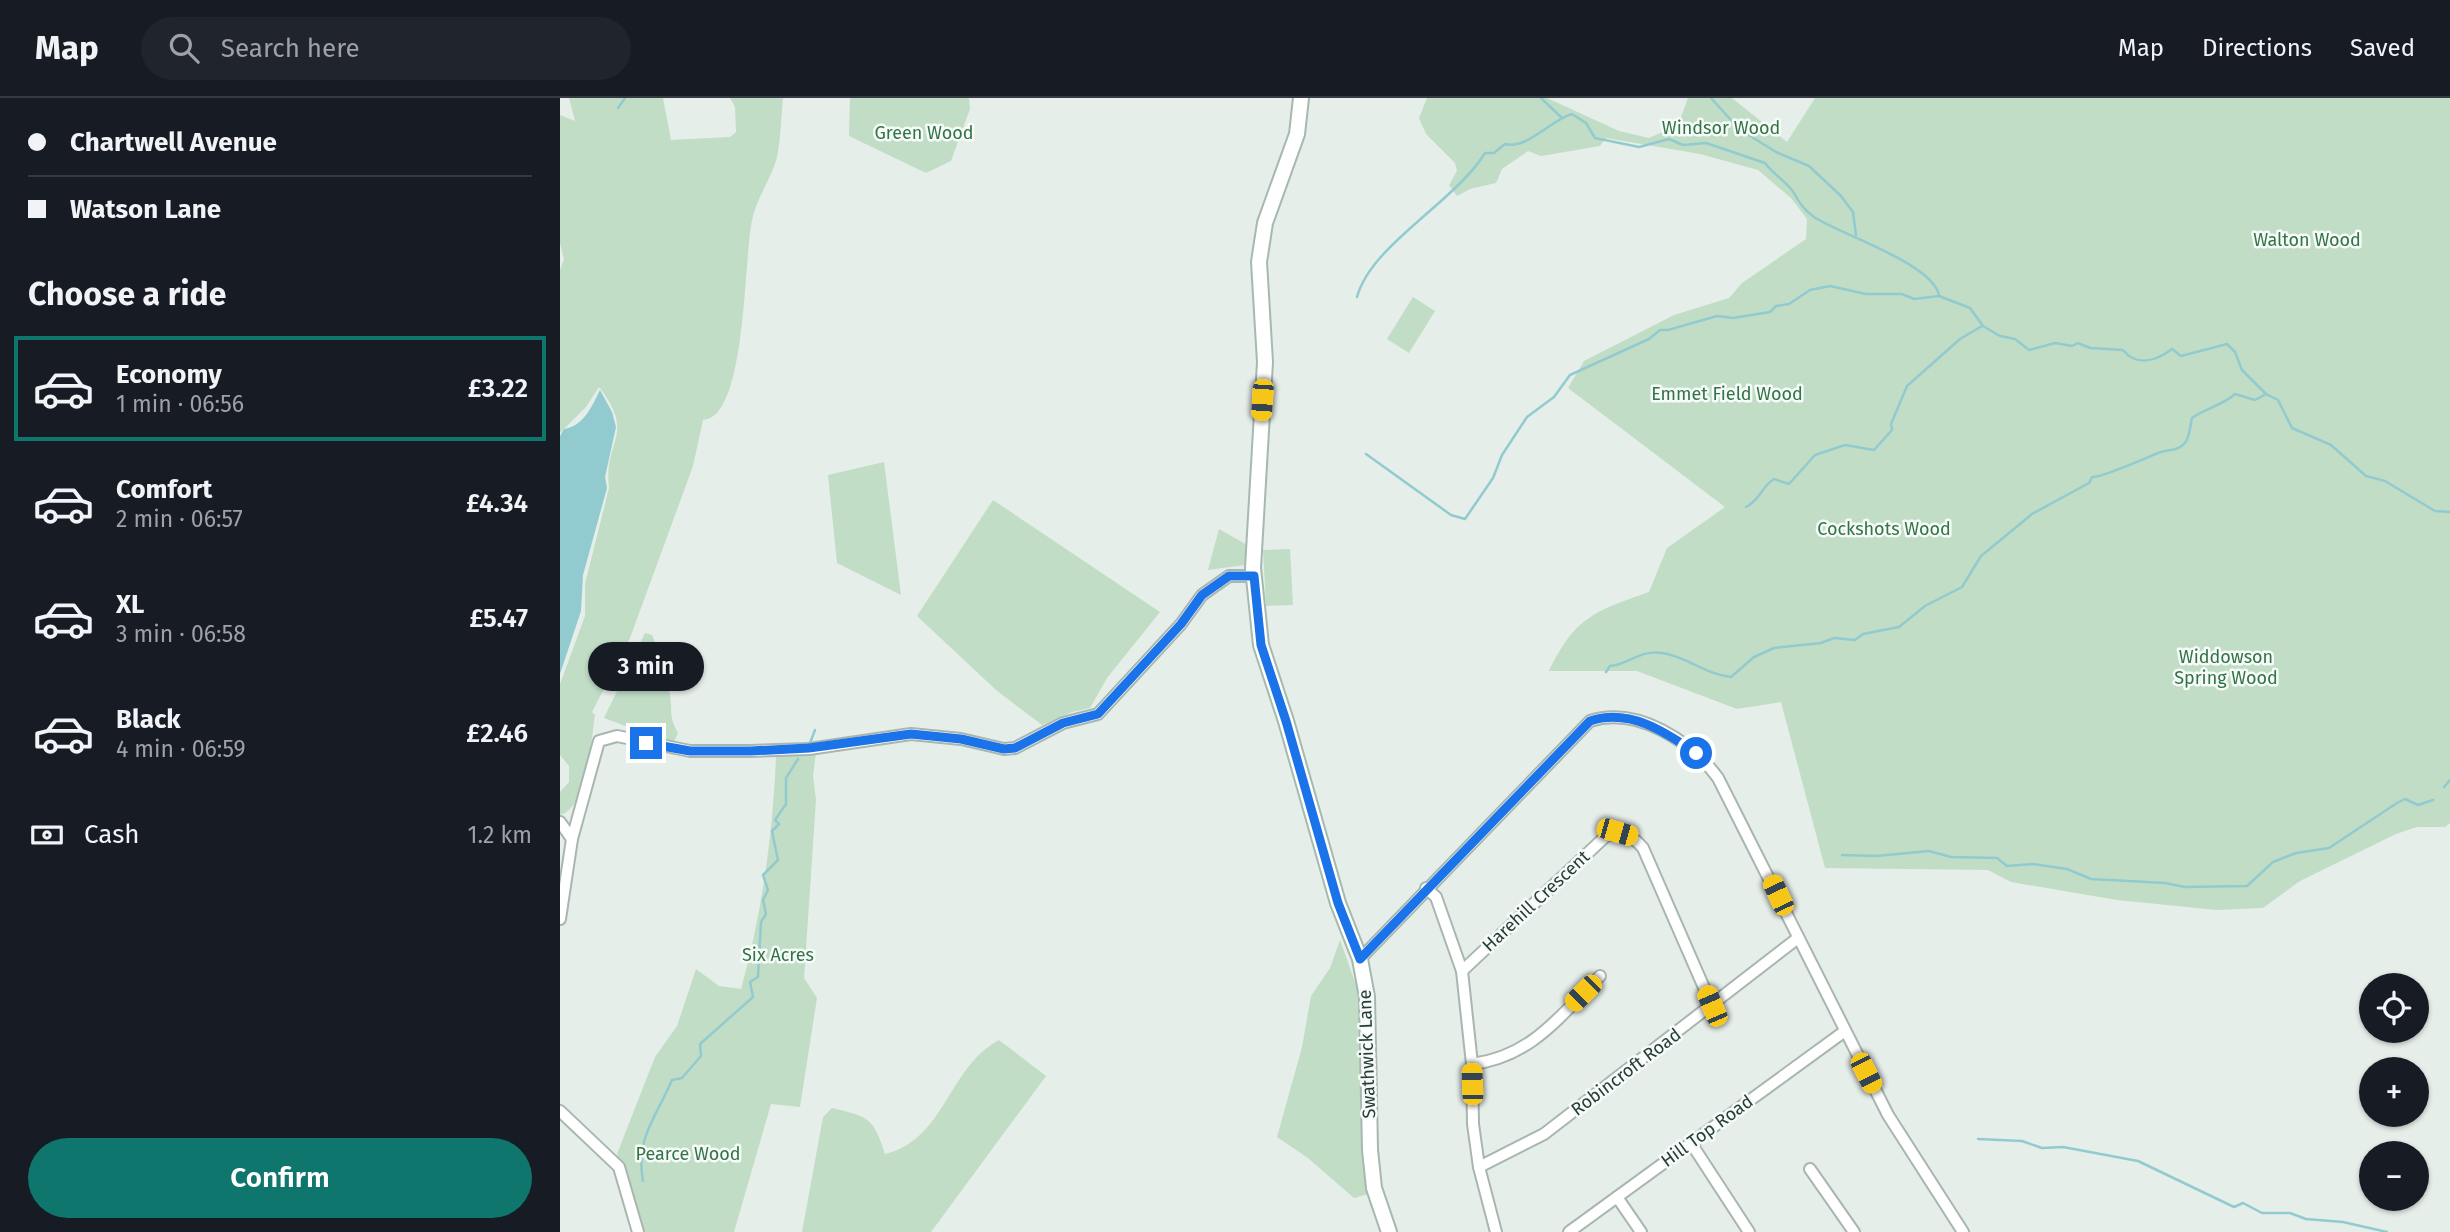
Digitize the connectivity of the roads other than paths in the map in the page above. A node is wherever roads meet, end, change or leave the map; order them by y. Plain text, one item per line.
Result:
1 (1301, 98) edge
2 (1254, 576) junction
3 (580, 816) junction
4 (560, 821) edge
5 (572, 839) junction
6 (1426, 888) junction
7 (560, 919) edge
8 (1798, 938) junction
9 (1360, 959) junction
10 (1462, 971) junction
11 (1600, 976) dead end
12 (1712, 1006) junction
13 (1845, 1031) junction
14 (1472, 1065) junction
15 (560, 1111) edge
16 (1691, 1143) junction
17 (1479, 1167) junction
18 (1810, 1169) dead end
19 (1617, 1197) junction
20 (638, 1232) edge
21 (1389, 1232) edge
22 (1496, 1232) edge
23 (1569, 1232) edge
24 (1641, 1232) edge
25 (1749, 1232) edge
26 (1854, 1232) edge
27 (1963, 1232) edge

1 - 2 street, Swathwick Lane
2 - 3 street
2 - 9 street, Swathwick Lane
3 - 4 street
3 - 5 street
4 - 5 street
5 - 7 street
6 - 8 street
6 - 9 street
6 - 10 street
8 - 12 street, Robincroft Road
8 - 13 street
9 - 21 street, Swathwick Lane
10 - 12 street, Harehill Crescent
10 - 14 street
11 - 14 street
12 - 17 street, Robincroft Road
13 - 16 street, Hill Top Road
13 - 27 street
14 - 17 street
15 - 20 street
16 - 19 street, Hill Top Road
16 - 25 street
17 - 22 street
18 - 26 street
19 - 23 street, Hill Top Road
19 - 24 street

